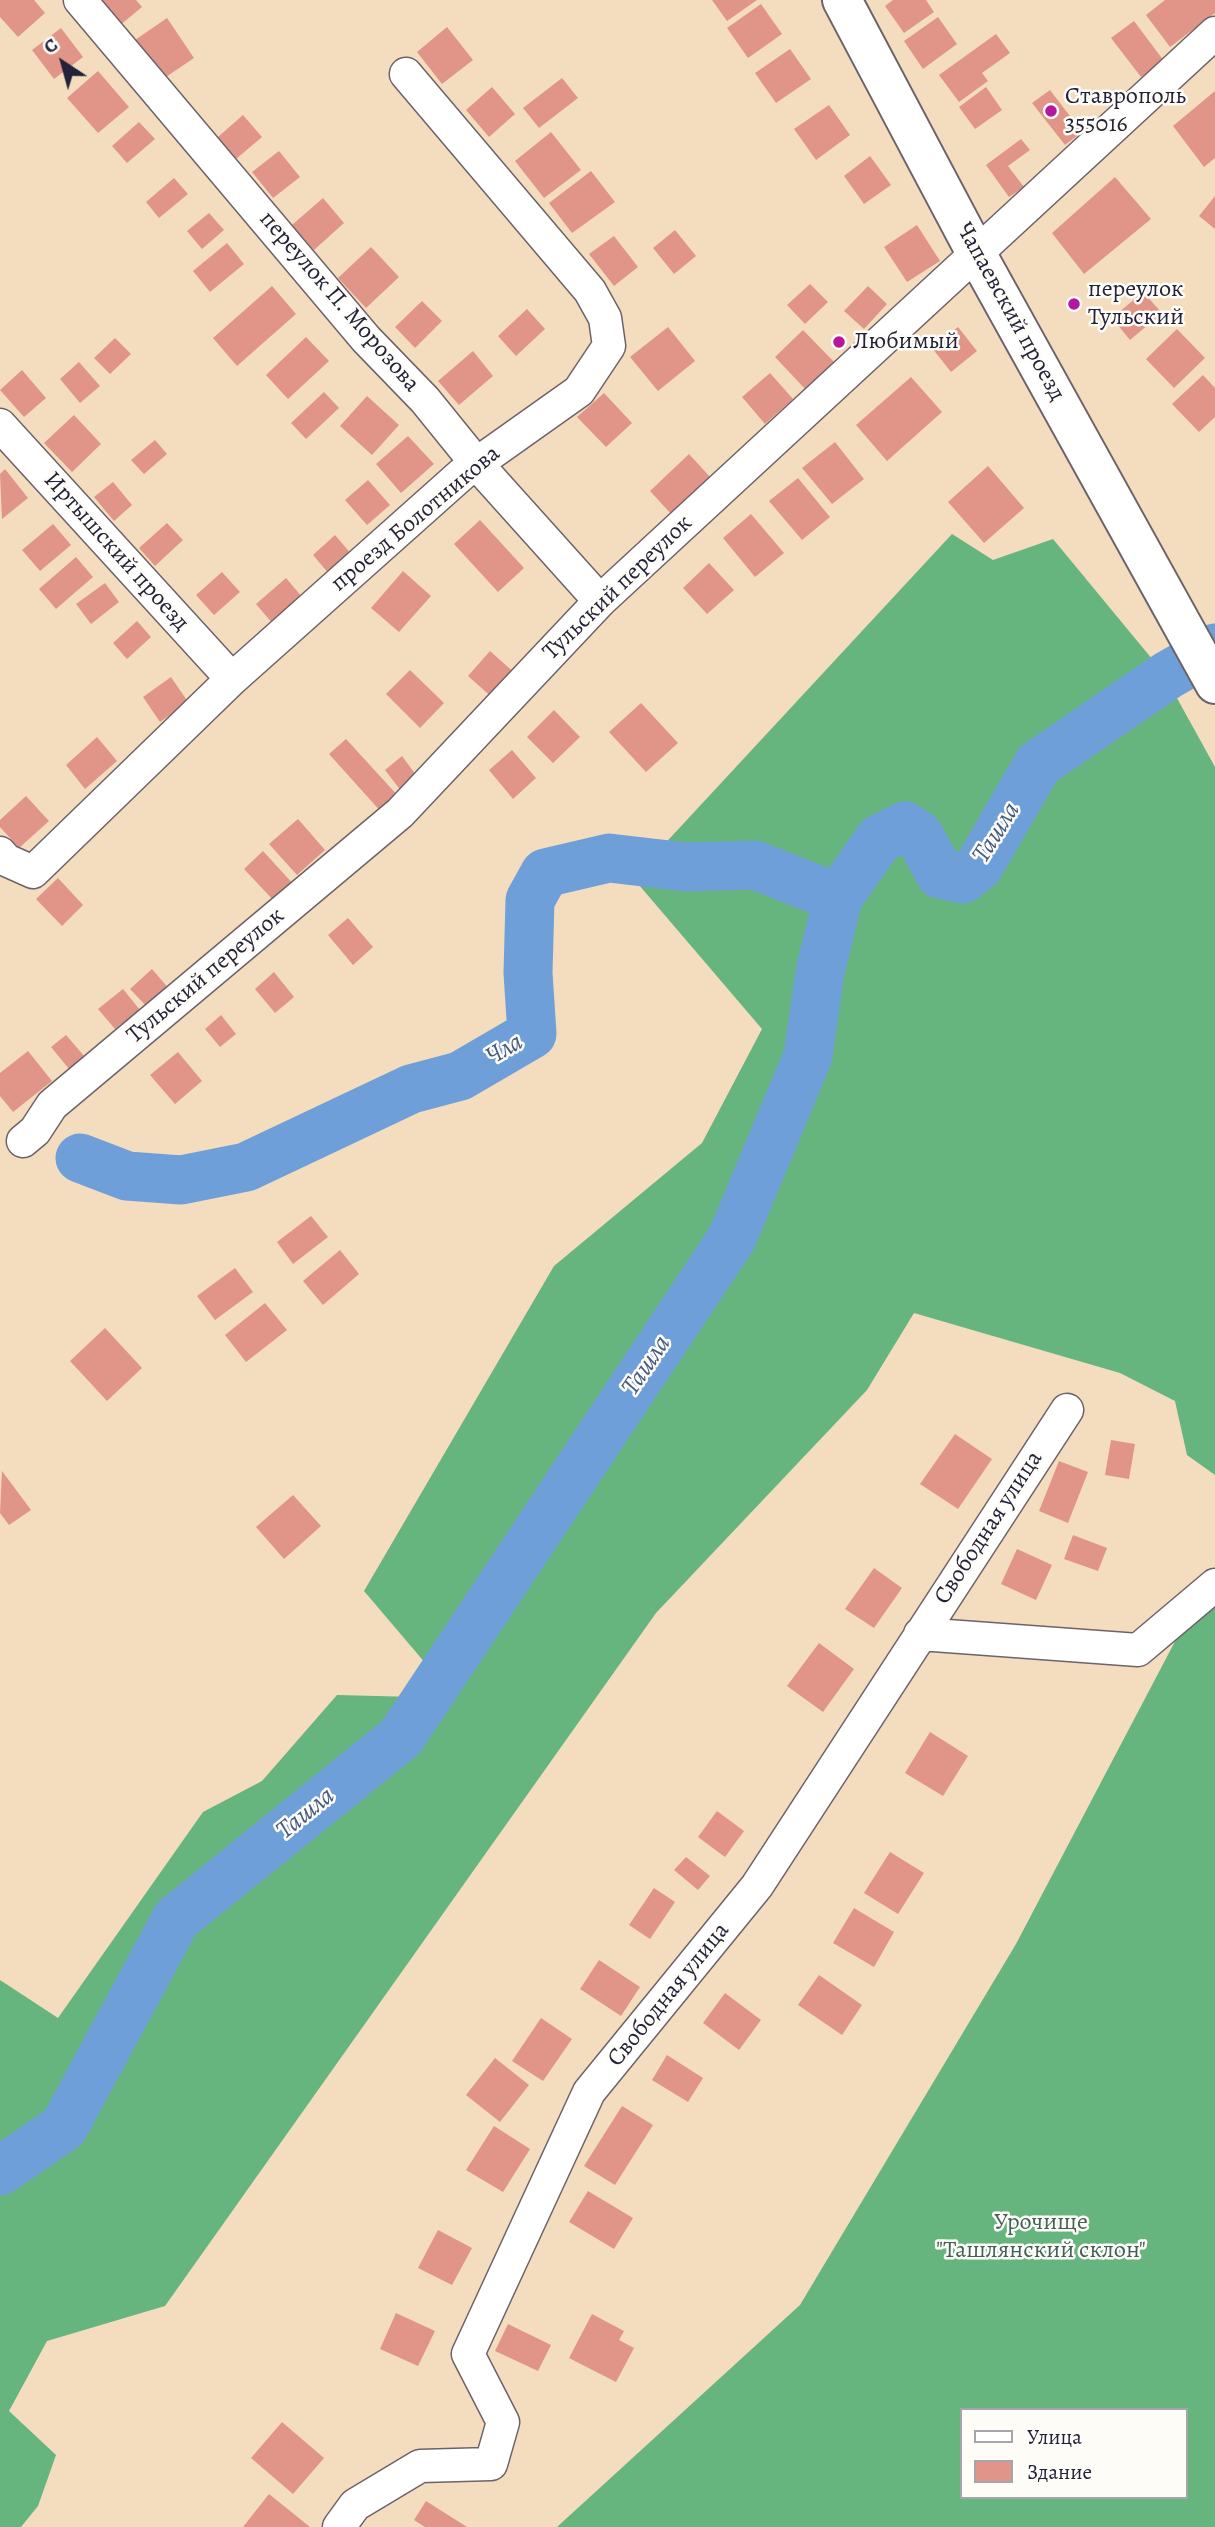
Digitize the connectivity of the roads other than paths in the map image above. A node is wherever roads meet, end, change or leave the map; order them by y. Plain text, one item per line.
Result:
1 (80, 0) edge
2 (842, 0) edge
3 (1215, 33) edge
4 (406, 74) dead end
5 (976, 253) junction
6 (0, 425) edge
7 (476, 463) junction
8 (600, 601) junction
9 (232, 679) junction
10 (1215, 684) edge
11 (0, 853) edge
12 (23, 1141) dead end
13 (1066, 1410) dead end
14 (1215, 1585) edge
15 (920, 1634) junction
16 (339, 2527) edge

1 - 7 street, переулок П. Морозова
2 - 5 main road, Чапаевский проезд
3 - 5 street, Тульский переулок
4 - 7 street, проезд Болотникова
5 - 8 street, Тульский переулок
5 - 10 main road, Чапаевский проезд
6 - 9 street, Иртышский проезд
7 - 8 street, переулок П. Морозова
7 - 9 street, проезд Болотникова
8 - 12 street, Тульский переулок
9 - 11 street, проезд Болотникова
13 - 15 street, Свободная улица
14 - 15 street
15 - 16 street, Свободная улица

